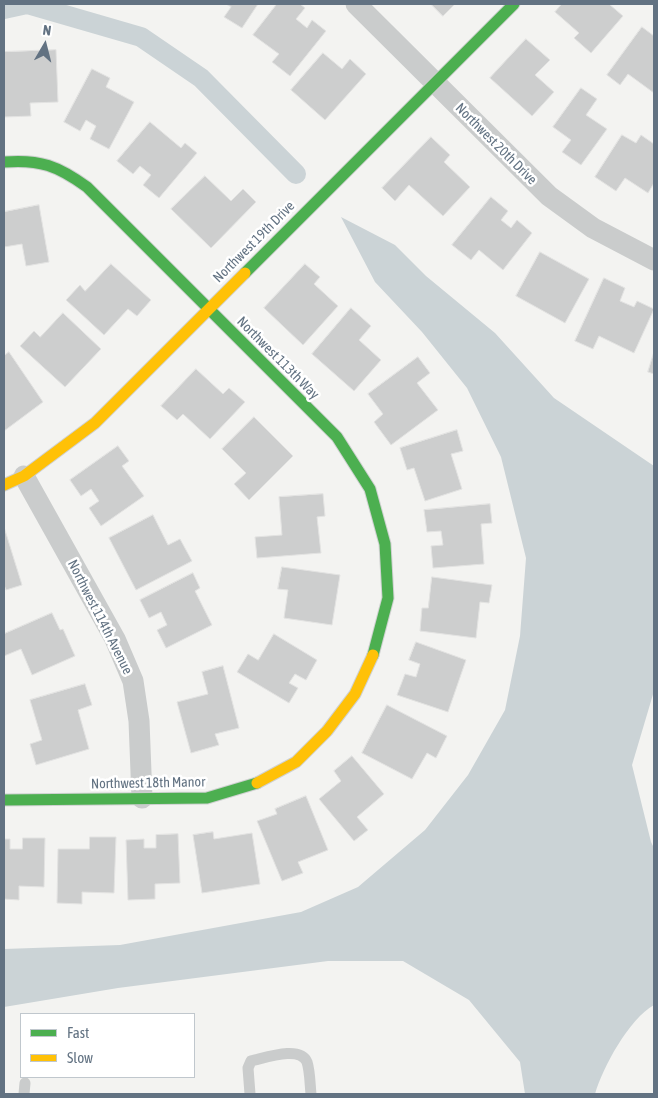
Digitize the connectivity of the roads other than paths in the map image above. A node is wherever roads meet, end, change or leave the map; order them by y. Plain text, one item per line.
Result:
1 (356, 4) edge
2 (514, 4) edge
3 (434, 82) junction
4 (4, 162) edge
5 (654, 260) edge
6 (208, 309) junction
7 (24, 476) junction
8 (4, 485) edge
9 (375, 649) joint
10 (142, 798) junction
11 (4, 800) edge
12 (250, 1094) edge
13 (311, 1094) edge

1 - 3 street, Northwest 20th Drive
2 - 3 street, Northwest 19th Drive
3 - 5 street, Northwest 20th Drive
3 - 6 street, Northwest 19th Drive
4 - 6 street, Northwest 113th Way
6 - 7 street, Northwest 19th Drive
6 - 9 street, Northwest 113th Way
7 - 8 street, Northwest 19th Drive
7 - 10 street, Northwest 114th Avenue
9 - 10 street, Northwest 18th Manor
10 - 11 street, Northwest 18th Manor
12 - 13 lane

